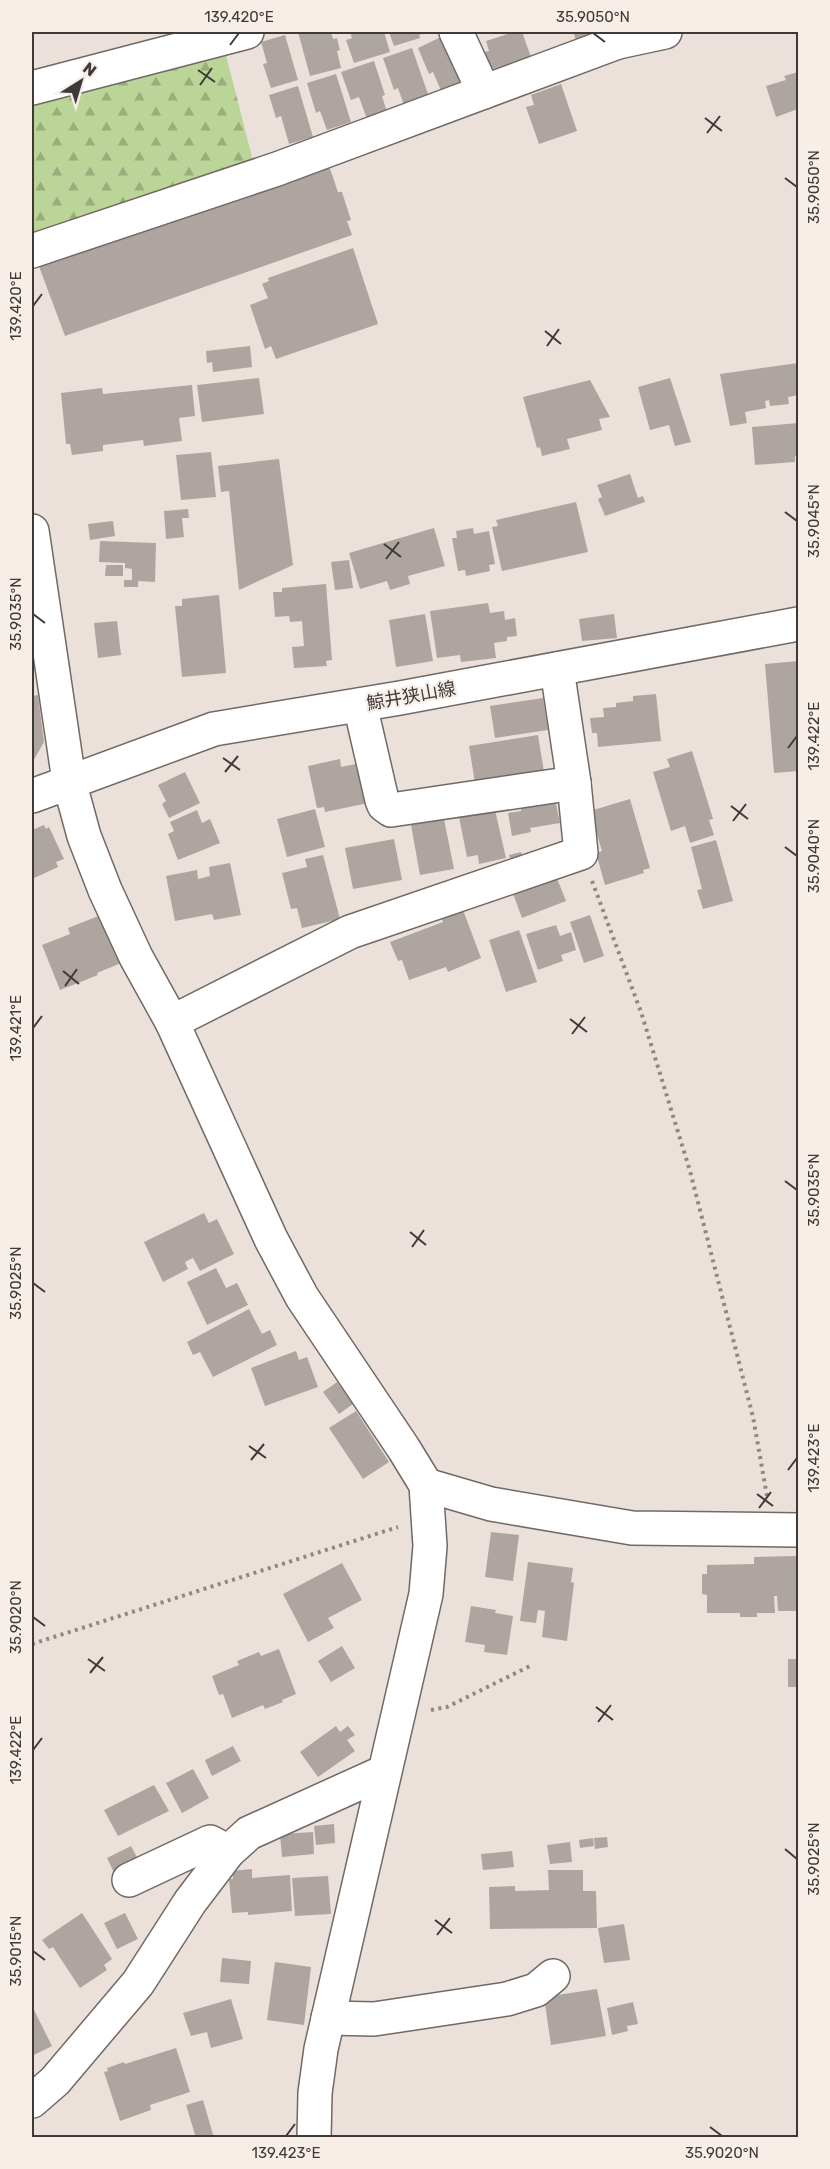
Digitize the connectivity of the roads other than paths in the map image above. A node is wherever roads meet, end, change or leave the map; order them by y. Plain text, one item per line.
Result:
1 (247, 32) edge
2 (456, 32) edge
3 (665, 32) edge
4 (616, 37) edge
5 (32, 88) edge
6 (484, 92) junction
7 (32, 251) edge
8 (32, 531) edge
9 (798, 624) edge
10 (557, 669) junction
11 (360, 705) junction
12 (69, 781) junction
13 (574, 783) junction
14 (32, 796) edge
15 (172, 1022) junction
16 (428, 1500) junction
17 (786, 1531) edge
18 (384, 1772) junction
19 (228, 1852) junction
20 (129, 1880) dead end
21 (553, 1977) dead end
22 (328, 2018) junction
23 (32, 2101) edge
24 (314, 2138) edge

1 - 5 street
2 - 6 street
3 - 4 street
4 - 6 street
6 - 7 street
8 - 12 street
9 - 10 street, 鯨井狭山線
10 - 11 street, 鯨井狭山線
10 - 13 street
11 - 12 street, 鯨井狭山線
11 - 13 street
12 - 14 street, 鯨井狭山線
12 - 15 street
13 - 15 street
15 - 16 street
16 - 17 street
16 - 18 street
18 - 19 street
18 - 22 street
19 - 20 street
19 - 23 street
21 - 22 street
22 - 24 street

